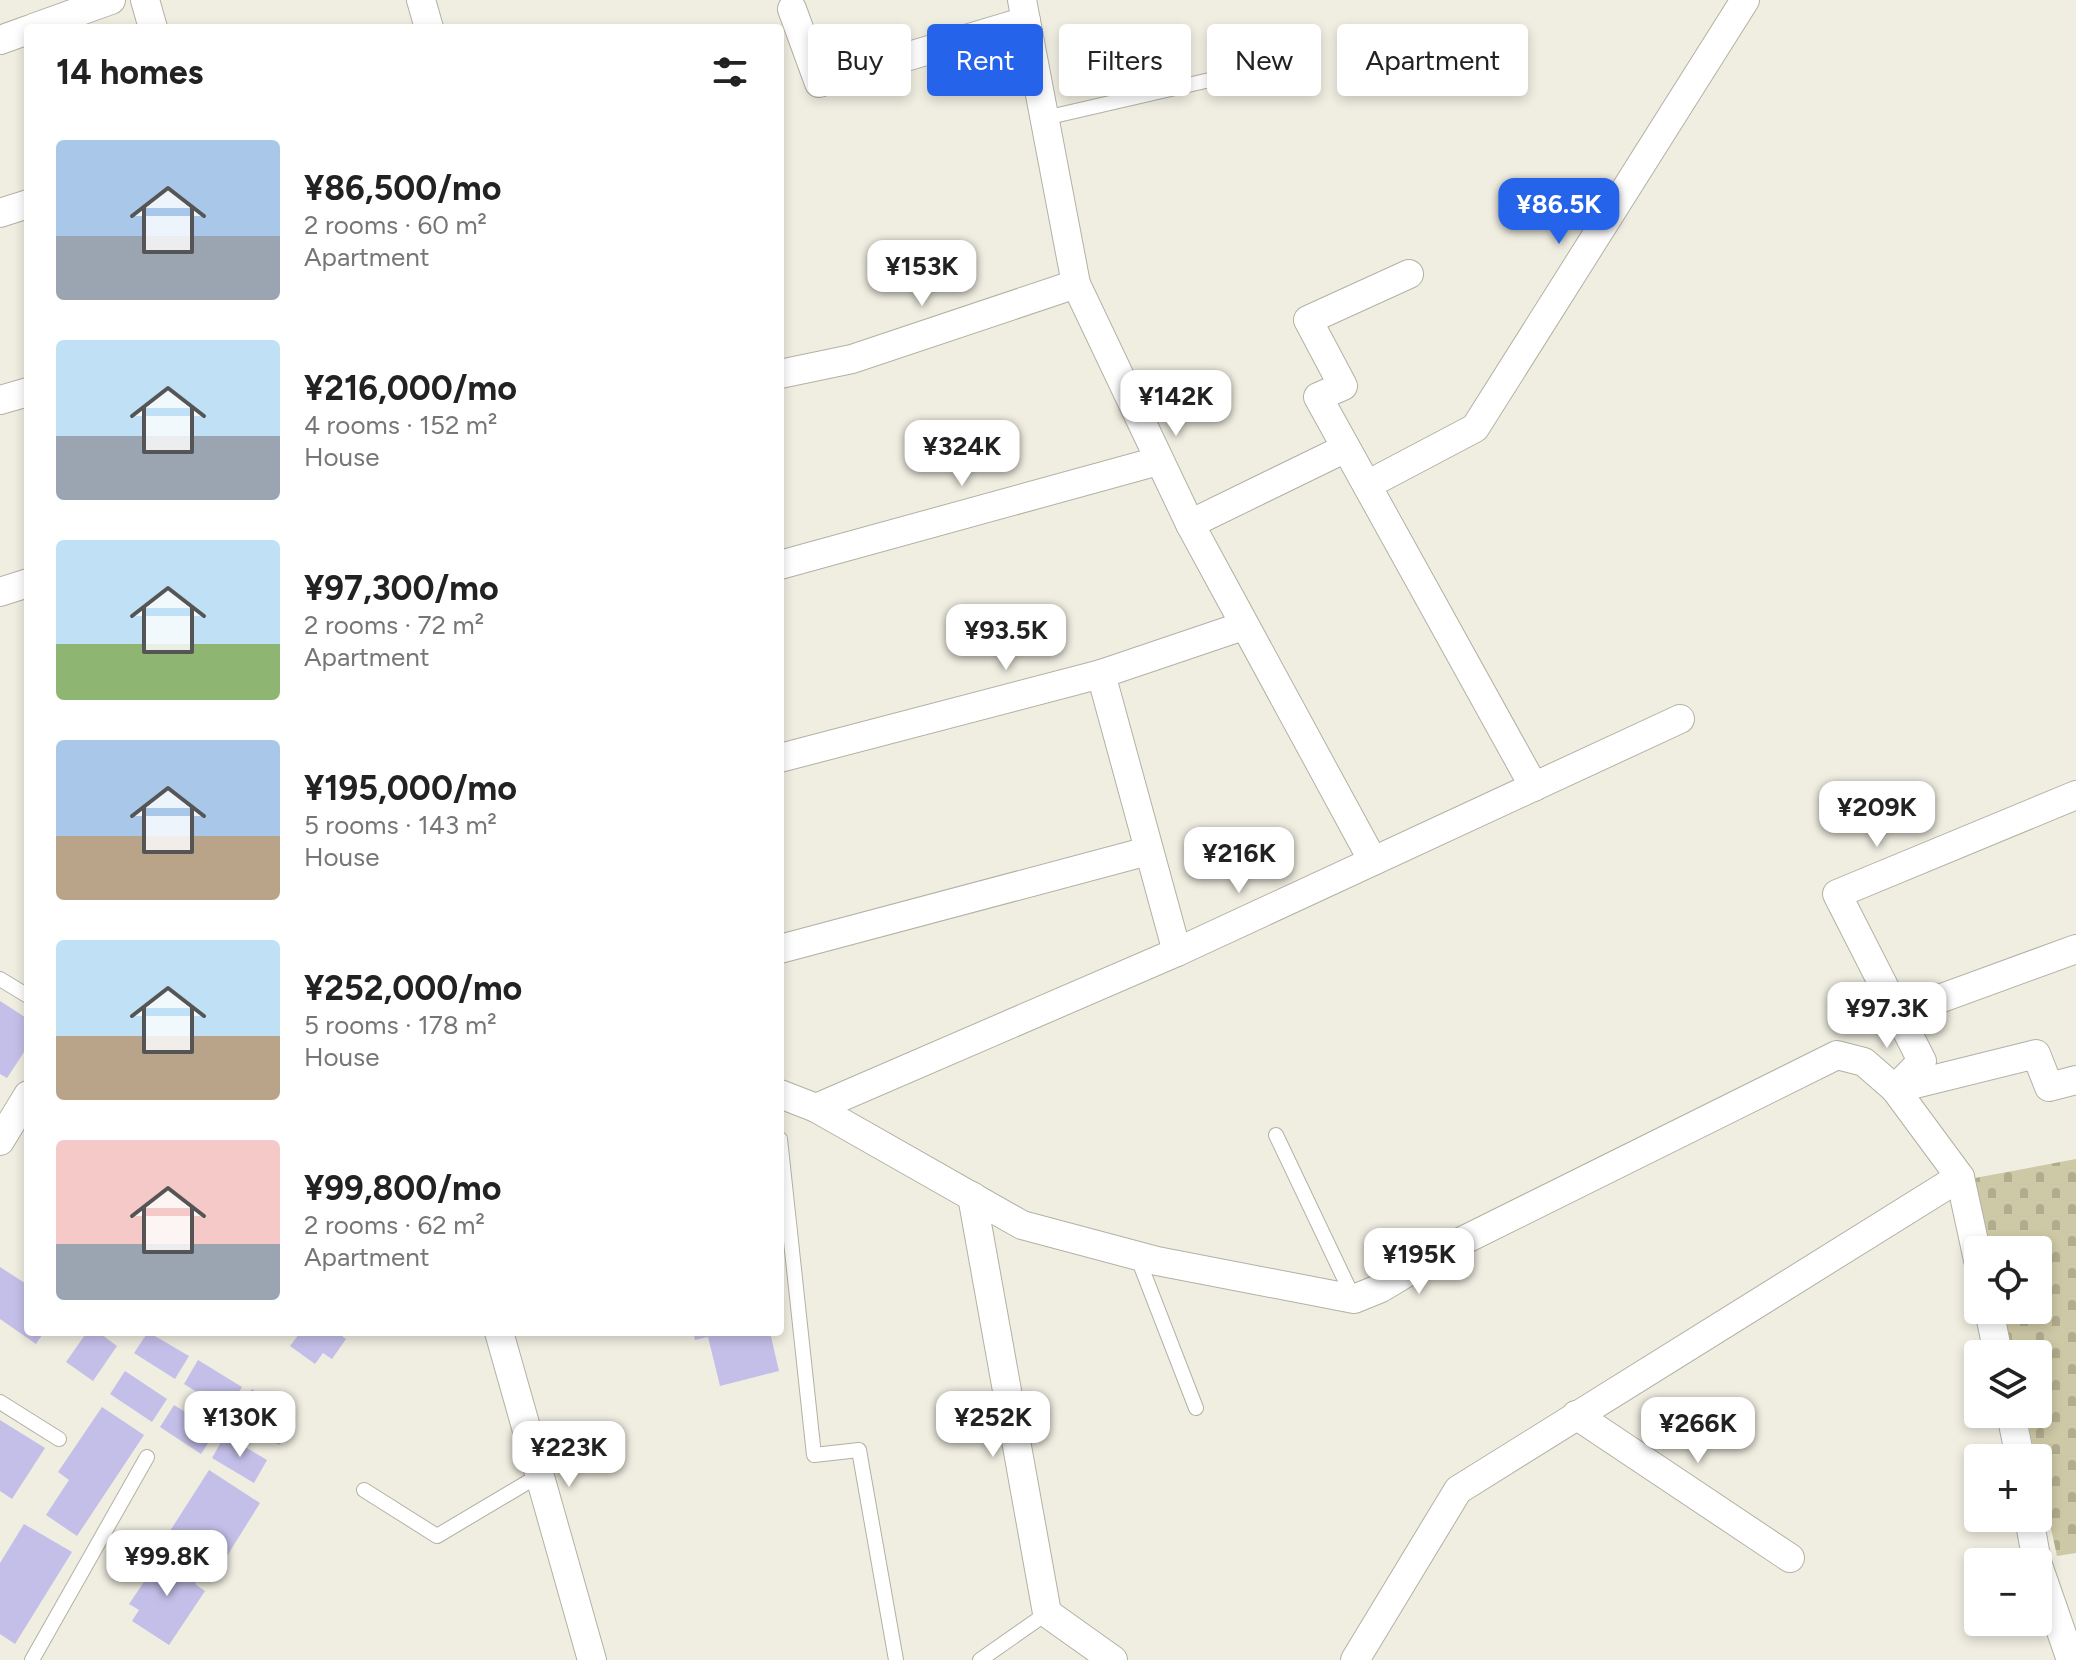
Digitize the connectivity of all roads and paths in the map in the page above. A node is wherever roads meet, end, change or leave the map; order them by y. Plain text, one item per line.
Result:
1 (111, 0) edge
2 (145, 0) edge
3 (421, 0) edge
4 (1745, 0) edge
5 (792, 9) dead end
6 (1024, 11) edge
7 (44, 24) edge
8 (152, 24) edge
9 (428, 24) edge
10 (24, 31) edge
11 (0, 40) edge
12 (1207, 81) edge
13 (1045, 118) junction
14 (24, 205) edge
15 (0, 213) edge
16 (1409, 274) dead end
17 (1076, 284) junction
18 (784, 373) edge
19 (24, 393) edge
20 (0, 400) edge
21 (1346, 448) junction
22 (1158, 461) junction
23 (1367, 485) junction
24 (1190, 524) junction
25 (784, 564) edge
26 (24, 584) edge
27 (0, 592) edge
28 (1243, 626) junction
29 (1101, 674) junction
30 (1680, 719) dead end
31 (784, 757) edge
32 (1534, 787) junction
33 (2076, 795) edge
34 (1148, 851) junction
35 (1373, 861) junction
36 (784, 948) edge
37 (2076, 949) edge
38 (1177, 952) junction
39 (0, 979) edge
40 (24, 994) edge
41 (1898, 1014) junction
42 (2076, 1080) edge
43 (1895, 1089) junction
44 (784, 1096) edge
45 (24, 1102) edge
46 (816, 1108) junction
47 (1276, 1135) dead end
48 (0, 1141) edge
49 (784, 1176) edge
50 (1960, 1177) junction
51 (972, 1196) junction
52 (1973, 1236) edge
53 (1137, 1256) junction
54 (1354, 1299) junction
55 (500, 1336) edge
56 (0, 1402) edge
57 (1196, 1408) dead end
58 (1576, 1415) junction
59 (59, 1439) dead end
60 (147, 1457) dead end
61 (538, 1476) junction
62 (364, 1490) dead end
63 (1790, 1558) dead end
64 (2052, 1606) edge
65 (1047, 1613) junction
66 (32, 1660) edge
67 (592, 1660) edge
68 (896, 1660) edge
69 (980, 1660) edge
70 (1113, 1660) edge
71 (1355, 1660) edge
72 (2071, 1660) edge

1 - 7 street
2 - 8 street
3 - 9 street
4 - 23 street
5 - 6 street
6 - 13 street
10 - 11 street
12 - 13 lane
13 - 17 street
14 - 15 street
16 - 21 street
17 - 18 street
17 - 22 street
19 - 20 street
21 - 23 street
21 - 24 street
22 - 24 street
22 - 25 street
23 - 32 street
24 - 28 street
26 - 27 street
28 - 29 street
28 - 35 street
29 - 31 street
29 - 34 street
30 - 32 street
32 - 35 street
33 - 41 street
34 - 36 street
34 - 38 street
35 - 38 street
37 - 41 street
38 - 46 street
39 - 40 lane
41 - 43 street
42 - 43 street
43 - 50 street
43 - 54 street
44 - 46 street
45 - 48 street
46 - 51 street
47 - 54 lane
49 - 68 lane
50 - 52 street
50 - 58 street
51 - 53 street
51 - 65 street
53 - 54 street
53 - 57 lane
55 - 61 street
56 - 59 lane
58 - 63 street
58 - 71 street
60 - 66 lane
61 - 62 lane
61 - 67 street
64 - 72 street
65 - 69 lane
65 - 70 street

